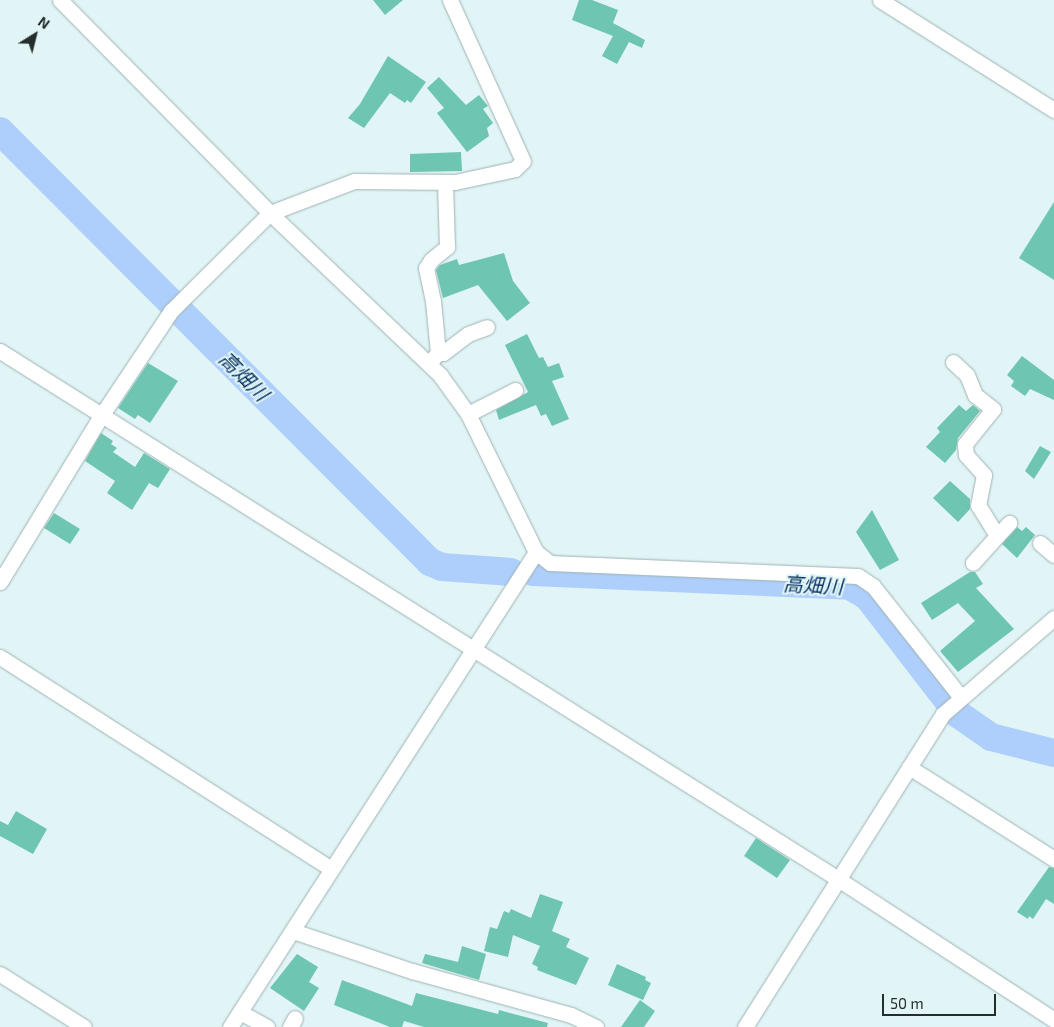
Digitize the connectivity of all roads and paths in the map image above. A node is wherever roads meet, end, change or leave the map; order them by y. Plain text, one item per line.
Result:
1 (60, 0) edge
2 (450, 0) edge
3 (880, 0) edge
4 (1054, 110) edge
5 (445, 182) junction
6 (270, 213) junction
7 (487, 327) dead end
8 (0, 351) edge
9 (433, 358) junction
10 (953, 362) dead end
11 (515, 390) dead end
12 (468, 414) junction
13 (101, 416) junction
14 (1009, 523) dead end
15 (996, 536) junction
16 (1040, 543) dead end
17 (536, 552) junction
18 (1054, 555) edge
19 (973, 563) dead end
20 (0, 582) edge
21 (1054, 618) edge
22 (472, 650) junction
23 (0, 657) edge
24 (958, 699) junction
25 (909, 767) junction
26 (1054, 859) edge
27 (331, 869) junction
28 (838, 878) junction
29 (293, 931) junction
30 (0, 974) edge
31 (240, 1012) junction
32 (1054, 1020) edge
33 (84, 1027) edge
34 (230, 1027) edge
35 (267, 1027) edge
36 (596, 1027) edge
37 (745, 1027) edge

1 - 6 street
2 - 5 street
3 - 4 street
5 - 6 street
5 - 9 street
6 - 9 street
6 - 13 street
7 - 9 street
8 - 13 street
9 - 12 street
10 - 15 street
11 - 12 street
12 - 17 street
13 - 20 street
13 - 22 street
14 - 15 street
15 - 19 street
16 - 18 street
17 - 22 street
17 - 24 street
21 - 24 street
22 - 27 street
22 - 28 street
23 - 27 street
24 - 25 street
25 - 26 street
25 - 28 street
27 - 29 street
28 - 32 street
28 - 37 street
29 - 31 street
29 - 36 street
30 - 33 street
31 - 34 street
31 - 35 street

